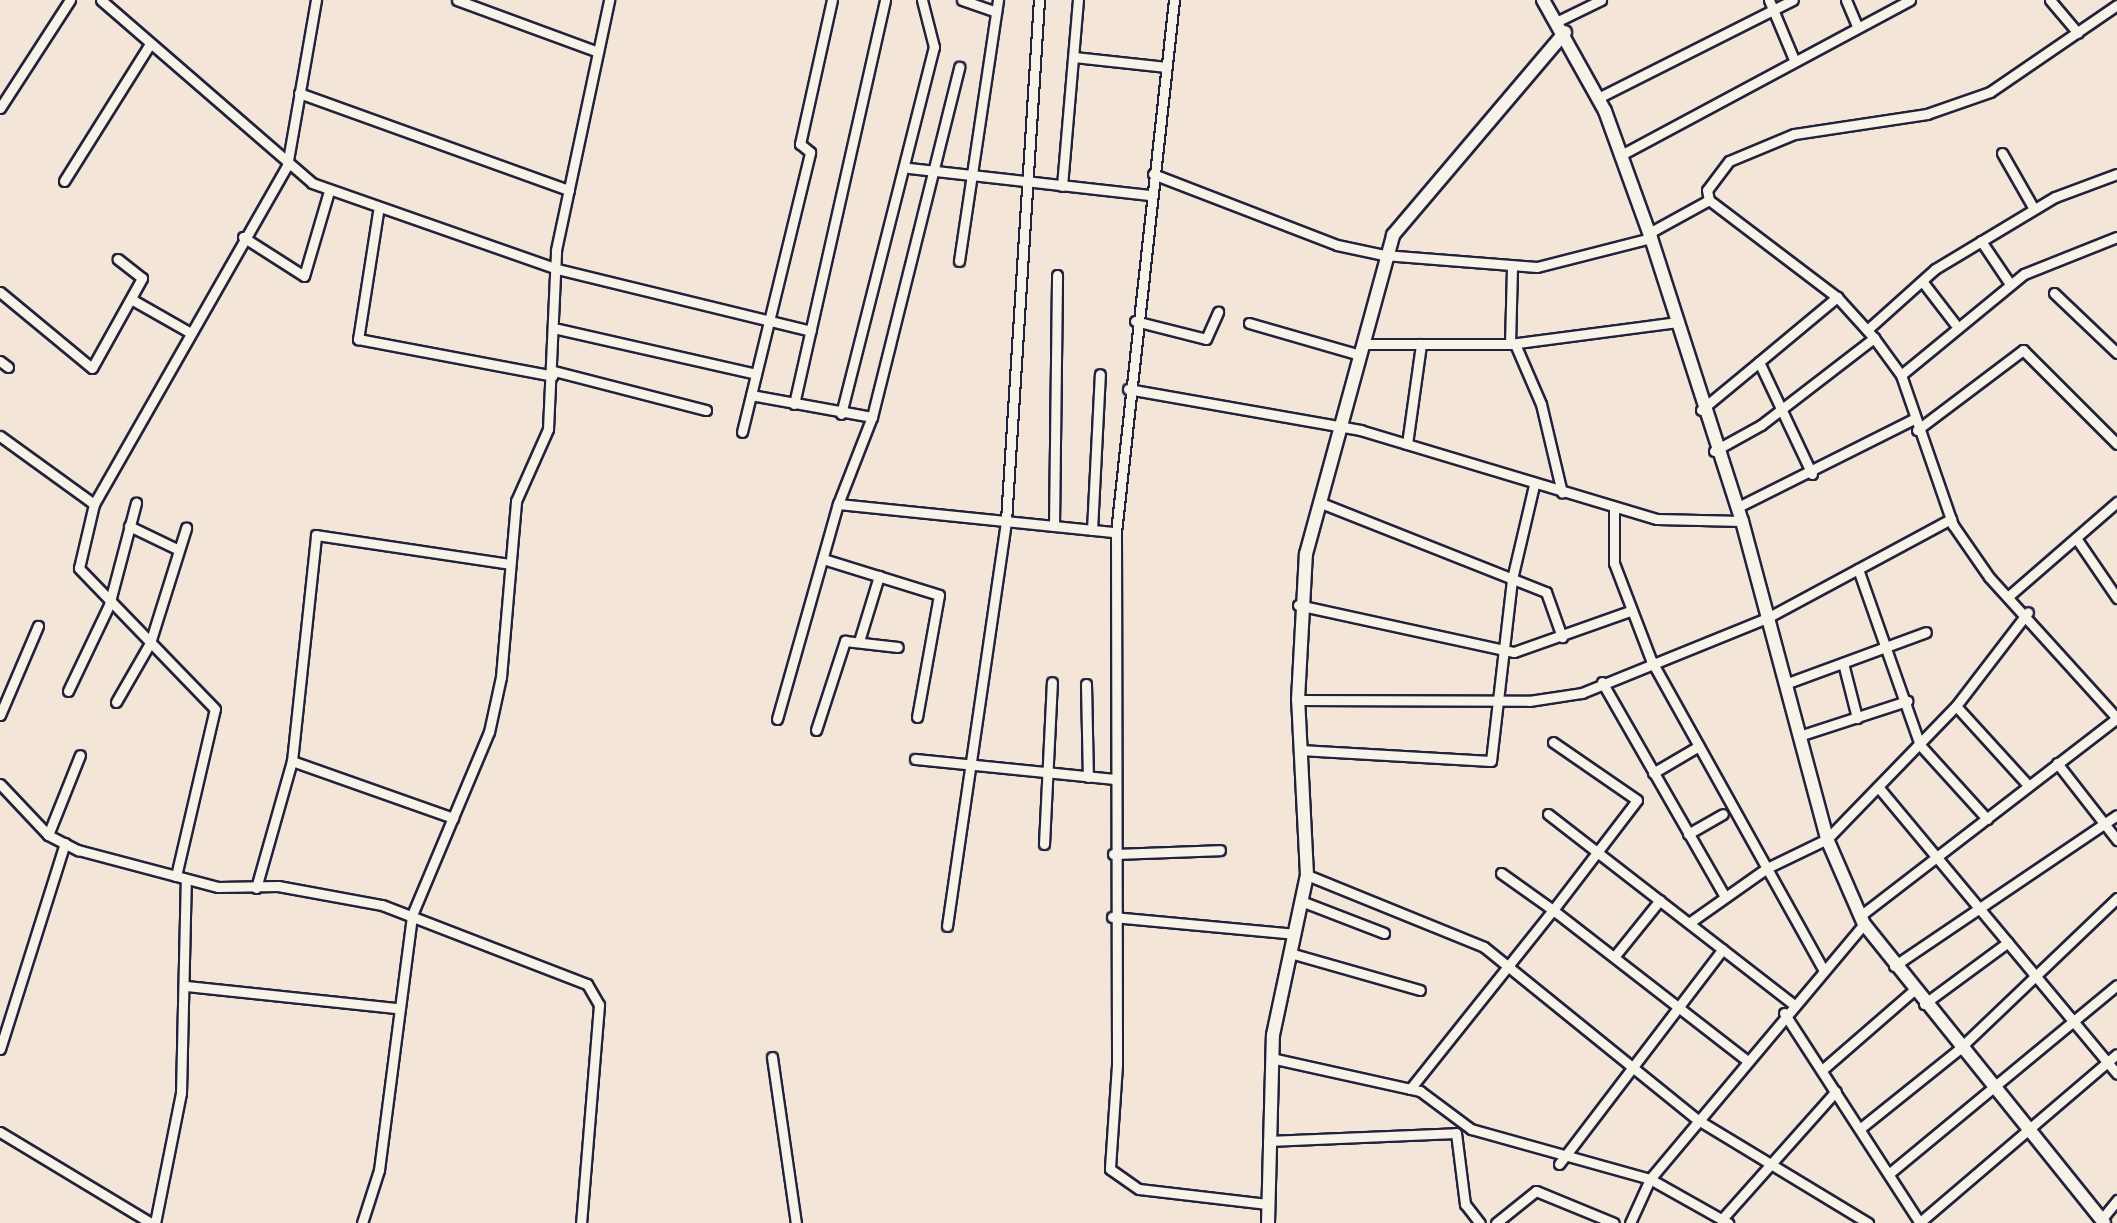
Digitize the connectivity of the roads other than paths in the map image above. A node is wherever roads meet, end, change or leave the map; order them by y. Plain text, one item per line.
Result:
1 (70, 0) edge
2 (316, 0) edge
3 (457, 0) edge
4 (609, 0) edge
5 (832, 0) edge
6 (885, 0) edge
7 (922, 0) edge
8 (962, 0) edge
9 (998, 0) edge
10 (1039, 0) edge
11 (1078, 0) edge
12 (1174, 0) edge
13 (1543, 0) edge
14 (1601, 0) edge
15 (1769, 0) edge
16 (1793, 0) edge
17 (1846, 0) edge
18 (1910, 0) edge
19 (2050, 0) edge
20 (103, 1) edge
21 (2117, 2) edge
22 (1773, 11) junction
23 (996, 12) junction
24 (1857, 26) junction
25 (1561, 27) junction
26 (2078, 33) junction
27 (150, 44) junction
28 (598, 52) junction
29 (1074, 57) junction
30 (1793, 57) junction
31 (959, 67) dead end
32 (1166, 67) junction
33 (299, 93) junction
34 (1598, 98) junction
35 (0, 108) edge
36 (2002, 153) dead end
37 (1621, 155) junction
38 (287, 166) junction
39 (909, 168) junction
40 (936, 171) junction
41 (1153, 174) junction
42 (2117, 174) edge
43 (972, 176) junction
44 (64, 181) dead end
45 (1027, 182) junction
46 (1062, 186) junction
47 (569, 190) junction
48 (329, 191) junction
49 (1151, 195) junction
50 (1709, 200) junction
51 (2034, 209) junction
52 (378, 212) junction
53 (1650, 235) junction
54 (243, 237) junction
55 (2117, 237) edge
56 (1981, 241) junction
57 (1384, 255) junction
58 (118, 259) dead end
59 (959, 261) dead end
60 (1512, 266) junction
61 (557, 269) junction
62 (1057, 275) dead end
63 (1922, 281) junction
64 (2010, 284) junction
65 (0, 292) edge
66 (2054, 293) dead end
67 (1837, 297) junction
68 (131, 299) junction
69 (1218, 312) dead end
70 (767, 318) junction
71 (1135, 321) junction
72 (1676, 322) junction
73 (1249, 323) dead end
74 (1955, 324) junction
75 (558, 329) junction
76 (811, 331) junction
77 (189, 332) junction
78 (1871, 334) junction
79 (1421, 344) junction
80 (1512, 344) junction
81 (1361, 350) junction
82 (2117, 353) edge
83 (1759, 362) junction
84 (554, 373) junction
85 (756, 374) junction
86 (1100, 374) dead end
87 (1901, 375) junction
88 (1128, 389) junction
89 (751, 395) junction
90 (794, 404) junction
91 (1782, 408) junction
92 (706, 410) dead end
93 (1701, 410) junction
94 (841, 414) junction
95 (872, 417) junction
96 (1916, 425) junction
97 (1344, 426) junction
98 (742, 432) dead end
99 (0, 436) edge
100 (1407, 444) junction
101 (2117, 444) edge
102 (1714, 451) junction
103 (1812, 474) junction
104 (1534, 485) junction
105 (1562, 493) junction
106 (2117, 502) edge
107 (136, 503) dead end
108 (1321, 503) junction
109 (94, 504) junction
110 (838, 504) junction
111 (1736, 508) junction
112 (1614, 509) junction
113 (1951, 519) junction
114 (1006, 521) junction
115 (1742, 521) junction
116 (129, 526) junction
117 (1054, 526) junction
118 (186, 528) dead end
119 (1092, 530) junction
120 (1116, 532) junction
121 (2076, 538) junction
122 (179, 550) junction
123 (823, 559) junction
124 (510, 564) junction
125 (1858, 569) junction
126 (879, 576) junction
127 (1512, 579) junction
128 (2010, 595) junction
129 (2117, 598) edge
130 (109, 605) junction
131 (1298, 605) junction
132 (1630, 611) junction
133 (2028, 612) junction
134 (1767, 618) junction
135 (38, 626) dead end
136 (1926, 632) dead end
137 (1562, 637) junction
138 (860, 638) junction
139 (150, 643) junction
140 (1887, 646) junction
141 (898, 647) dead end
142 (1501, 651) junction
143 (1651, 660) junction
144 (1843, 663) junction
145 (1052, 682) dead end
146 (1602, 682) junction
147 (1086, 684) dead end
148 (1785, 684) junction
149 (68, 691) dead end
150 (1298, 700) junction
151 (1495, 700) junction
152 (1907, 701) junction
153 (116, 702) dead end
154 (1956, 706) junction
155 (0, 715) edge
156 (2116, 715) edge
157 (917, 717) dead end
158 (1857, 718) junction
159 (777, 719) dead end
160 (816, 730) dead end
161 (1799, 736) junction
162 (1553, 742) dead end
163 (1920, 745) junction
164 (1699, 746) junction
165 (1300, 750) junction
166 (80, 755) dead end
167 (915, 759) dead end
168 (292, 761) junction
169 (2057, 763) junction
170 (971, 769) junction
171 (1653, 773) junction
172 (1050, 774) junction
173 (1088, 777) junction
174 (1115, 779) junction
175 (0, 784) edge
176 (2028, 785) junction
177 (1879, 788) junction
178 (1548, 814) dead end
179 (1723, 814) dead end
180 (2117, 815) edge
181 (453, 818) junction
182 (1987, 819) junction
183 (2104, 823) junction
184 (1688, 834) junction
185 (48, 835) junction
186 (1827, 839) junction
187 (2117, 840) edge
188 (65, 843) junction
189 (1044, 844) dead end
190 (1220, 850) dead end
191 (1596, 851) junction
192 (1113, 854) junction
193 (1942, 857) junction
194 (1767, 868) junction
195 (1501, 873) dead end
196 (1307, 875) junction
197 (181, 877) junction
198 (256, 888) junction
199 (1725, 897) junction
200 (2117, 898) edge
201 (1660, 900) junction
202 (1301, 901) junction
203 (1980, 901) junction
204 (1553, 910) junction
205 (412, 915) junction
206 (1112, 917) junction
207 (1862, 920) junction
208 (1689, 923) junction
209 (947, 926) dead end
210 (1384, 933) dead end
211 (1294, 934) junction
212 (2008, 942) junction
213 (1723, 949) junction
214 (1290, 953) junction
215 (1614, 957) junction
216 (1508, 965) junction
217 (1894, 966) junction
218 (1823, 969) junction
219 (2036, 979) junction
220 (2117, 985) edge
221 (186, 986) junction
222 (1420, 990) dead end
223 (1913, 991) junction
224 (1793, 1004) junction
225 (1923, 1005) junction
226 (1680, 1006) junction
227 (396, 1008) junction
228 (1784, 1013) junction
229 (2074, 1027) junction
230 (0, 1049) edge
231 (1958, 1050) junction
232 (2117, 1054) edge
233 (772, 1057) dead end
234 (1271, 1058) junction
235 (1745, 1059) junction
236 (2107, 1062) junction
237 (1634, 1066) junction
238 (1822, 1070) junction
239 (2117, 1074) edge
240 (1410, 1089) junction
241 (1990, 1089) junction
242 (1836, 1091) junction
243 (1698, 1120) junction
244 (1862, 1127) junction
245 (0, 1132) edge
246 (2025, 1132) junction
247 (1268, 1141) junction
248 (1561, 1160) junction
249 (1772, 1162) junction
250 (1891, 1172) junction
251 (1650, 1179) junction
252 (2117, 1200) edge
253 (1267, 1204) junction
254 (1725, 1221) edge
255 (2102, 1221) edge
256 (153, 1223) edge
257 (362, 1223) edge
258 (581, 1223) edge
259 (796, 1223) edge
260 (1268, 1223) edge
261 (1480, 1223) edge
262 (1496, 1223) edge
263 (1614, 1223) edge
264 (1630, 1223) edge
265 (1868, 1223) edge
266 (1920, 1223) edge

1 - 35 street
2 - 33 street
3 - 28 street
4 - 28 street
5 - 70 street
6 - 76 street
7 - 39 street
8 - 23 street
9 - 23 street
10 - 45 street
11 - 29 street
12 - 32 street
13 - 25 street
14 - 25 street
15 - 22 street
16 - 22 street
17 - 24 street
18 - 24 street
19 - 26 street
20 - 27 street
21 - 26 street
22 - 30 street
22 - 34 street
23 - 43 street
24 - 30 street
25 - 34 street
25 - 57 street
26 - 50 street
27 - 38 street
27 - 44 street
28 - 47 street
29 - 32 street
29 - 46 street
30 - 37 street
31 - 40 street
32 - 41 street
33 - 38 street
33 - 47 street
34 - 37 street
36 - 51 street
37 - 53 street
38 - 48 street
38 - 54 street
39 - 40 street
39 - 94 street
40 - 43 street
40 - 95 street
41 - 49 street
41 - 57 street
42 - 51 street
43 - 45 street
43 - 59 street
45 - 46 street
45 - 114 street
46 - 49 street
47 - 61 street
48 - 52 street
48 - 54 street
49 - 71 street
50 - 53 street
50 - 67 street
51 - 56 street
52 - 61 street
52 - 84 street
53 - 60 street
53 - 72 street
54 - 77 street
55 - 64 street
56 - 63 street
56 - 64 street
57 - 60 street
57 - 81 street
58 - 68 street
60 - 80 street
61 - 70 street
61 - 75 street
62 - 117 street
63 - 74 street
63 - 78 street
64 - 74 street
65 - 68 street
66 - 82 street
67 - 78 street
67 - 83 street
68 - 77 street
69 - 71 street
70 - 76 street
70 - 85 street
71 - 88 street
72 - 80 street
72 - 93 street
73 - 81 street
74 - 87 street
75 - 84 street
75 - 85 street
76 - 90 street
77 - 109 street
78 - 87 street
78 - 91 street
79 - 80 street
79 - 81 street
79 - 100 street
80 - 105 street
81 - 97 street
83 - 91 street
83 - 93 street
84 - 92 street
84 - 124 street
85 - 89 street
86 - 119 street
87 - 96 street
88 - 97 street
88 - 120 street
89 - 90 street
89 - 98 street
90 - 94 street
91 - 102 street
91 - 103 street
93 - 102 street
94 - 95 street
95 - 110 street
96 - 101 street
96 - 103 street
96 - 113 street
97 - 100 street
97 - 108 street
99 - 109 street
100 - 104 street
102 - 111 street
103 - 111 street
104 - 105 street
104 - 127 street
105 - 112 street
106 - 121 street
107 - 116 street
108 - 127 street
108 - 131 street
109 - 130 street
110 - 114 street
110 - 123 street
111 - 115 street
112 - 115 street
112 - 132 street
113 - 125 street
113 - 128 street
114 - 117 street
114 - 170 street
115 - 134 street
116 - 122 street
116 - 130 street
117 - 119 street
118 - 122 street
119 - 120 street
120 - 174 street
121 - 128 street
121 - 129 street
122 - 139 street
123 - 126 street
123 - 159 street
124 - 168 street
124 - 181 street
125 - 134 street
125 - 140 street
126 - 138 street
126 - 157 street
127 - 137 street
127 - 142 street
128 - 133 street
130 - 139 street
130 - 149 street
131 - 142 street
131 - 150 street
132 - 137 street
132 - 143 street
133 - 154 street
133 - 156 street
134 - 143 street
134 - 148 street
135 - 155 street
136 - 140 street
137 - 142 street
138 - 141 street
138 - 160 street
139 - 153 street
139 - 197 street
140 - 144 street
140 - 152 street
142 - 151 street
143 - 146 street
143 - 164 street
144 - 148 street
144 - 158 street
145 - 172 street
146 - 151 street
146 - 171 street
147 - 173 street
148 - 161 street
150 - 151 street
150 - 165 street
151 - 165 street
152 - 158 street
152 - 163 street
154 - 163 street
154 - 176 street
156 - 169 street
158 - 161 street
161 - 186 street
162 - 191 street
163 - 177 street
163 - 182 street
164 - 171 street
164 - 194 street
165 - 196 street
166 - 185 street
167 - 170 street
168 - 181 street
168 - 198 street
169 - 176 street
169 - 183 street
170 - 172 street
170 - 209 street
171 - 184 street
172 - 173 street
172 - 189 street
173 - 174 street
174 - 192 street
175 - 185 street
176 - 182 street
177 - 186 street
177 - 193 street
178 - 191 street
179 - 184 street
180 - 183 street
181 - 205 street
182 - 193 street
183 - 187 street
183 - 203 street
184 - 199 street
185 - 188 street
186 - 194 street
186 - 207 street
188 - 197 street
188 - 230 street
190 - 192 street
191 - 201 street
191 - 204 street
192 - 206 street
193 - 203 street
193 - 207 street
194 - 199 street
194 - 218 street
195 - 204 street
196 - 202 street
196 - 216 street
197 - 198 street
197 - 221 street
198 - 205 street
199 - 208 street
200 - 219 street
201 - 208 street
201 - 215 street
202 - 210 street
202 - 211 street
203 - 212 street
203 - 217 street
204 - 215 street
204 - 216 street
205 - 227 street
205 - 258 street
206 - 211 street
206 - 253 street
207 - 217 street
207 - 218 street
208 - 213 street
211 - 214 street
212 - 219 street
212 - 225 street
213 - 224 street
213 - 226 street
214 - 222 street
214 - 234 street
215 - 226 street
216 - 237 street
216 - 240 street
217 - 223 street
218 - 224 street
219 - 229 street
219 - 231 street
220 - 229 street
221 - 227 street
221 - 256 street
223 - 225 street
223 - 238 street
224 - 228 street
225 - 231 street
226 - 235 street
226 - 237 street
227 - 257 street
228 - 235 street
228 - 238 street
229 - 236 street
229 - 241 street
231 - 241 street
231 - 244 street
232 - 236 street
233 - 259 street
234 - 240 street
234 - 247 street
235 - 243 street
236 - 239 street
236 - 246 street
237 - 243 street
237 - 248 street
238 - 242 street
240 - 248 street
241 - 246 street
241 - 250 street
242 - 244 street
242 - 249 street
243 - 249 street
243 - 251 street
244 - 250 street
245 - 256 street
246 - 255 street
246 - 266 street
247 - 253 street
247 - 261 street
248 - 251 street
249 - 254 street
249 - 265 street
250 - 266 street
251 - 254 street
251 - 264 street
252 - 255 street
253 - 260 street
262 - 263 street

